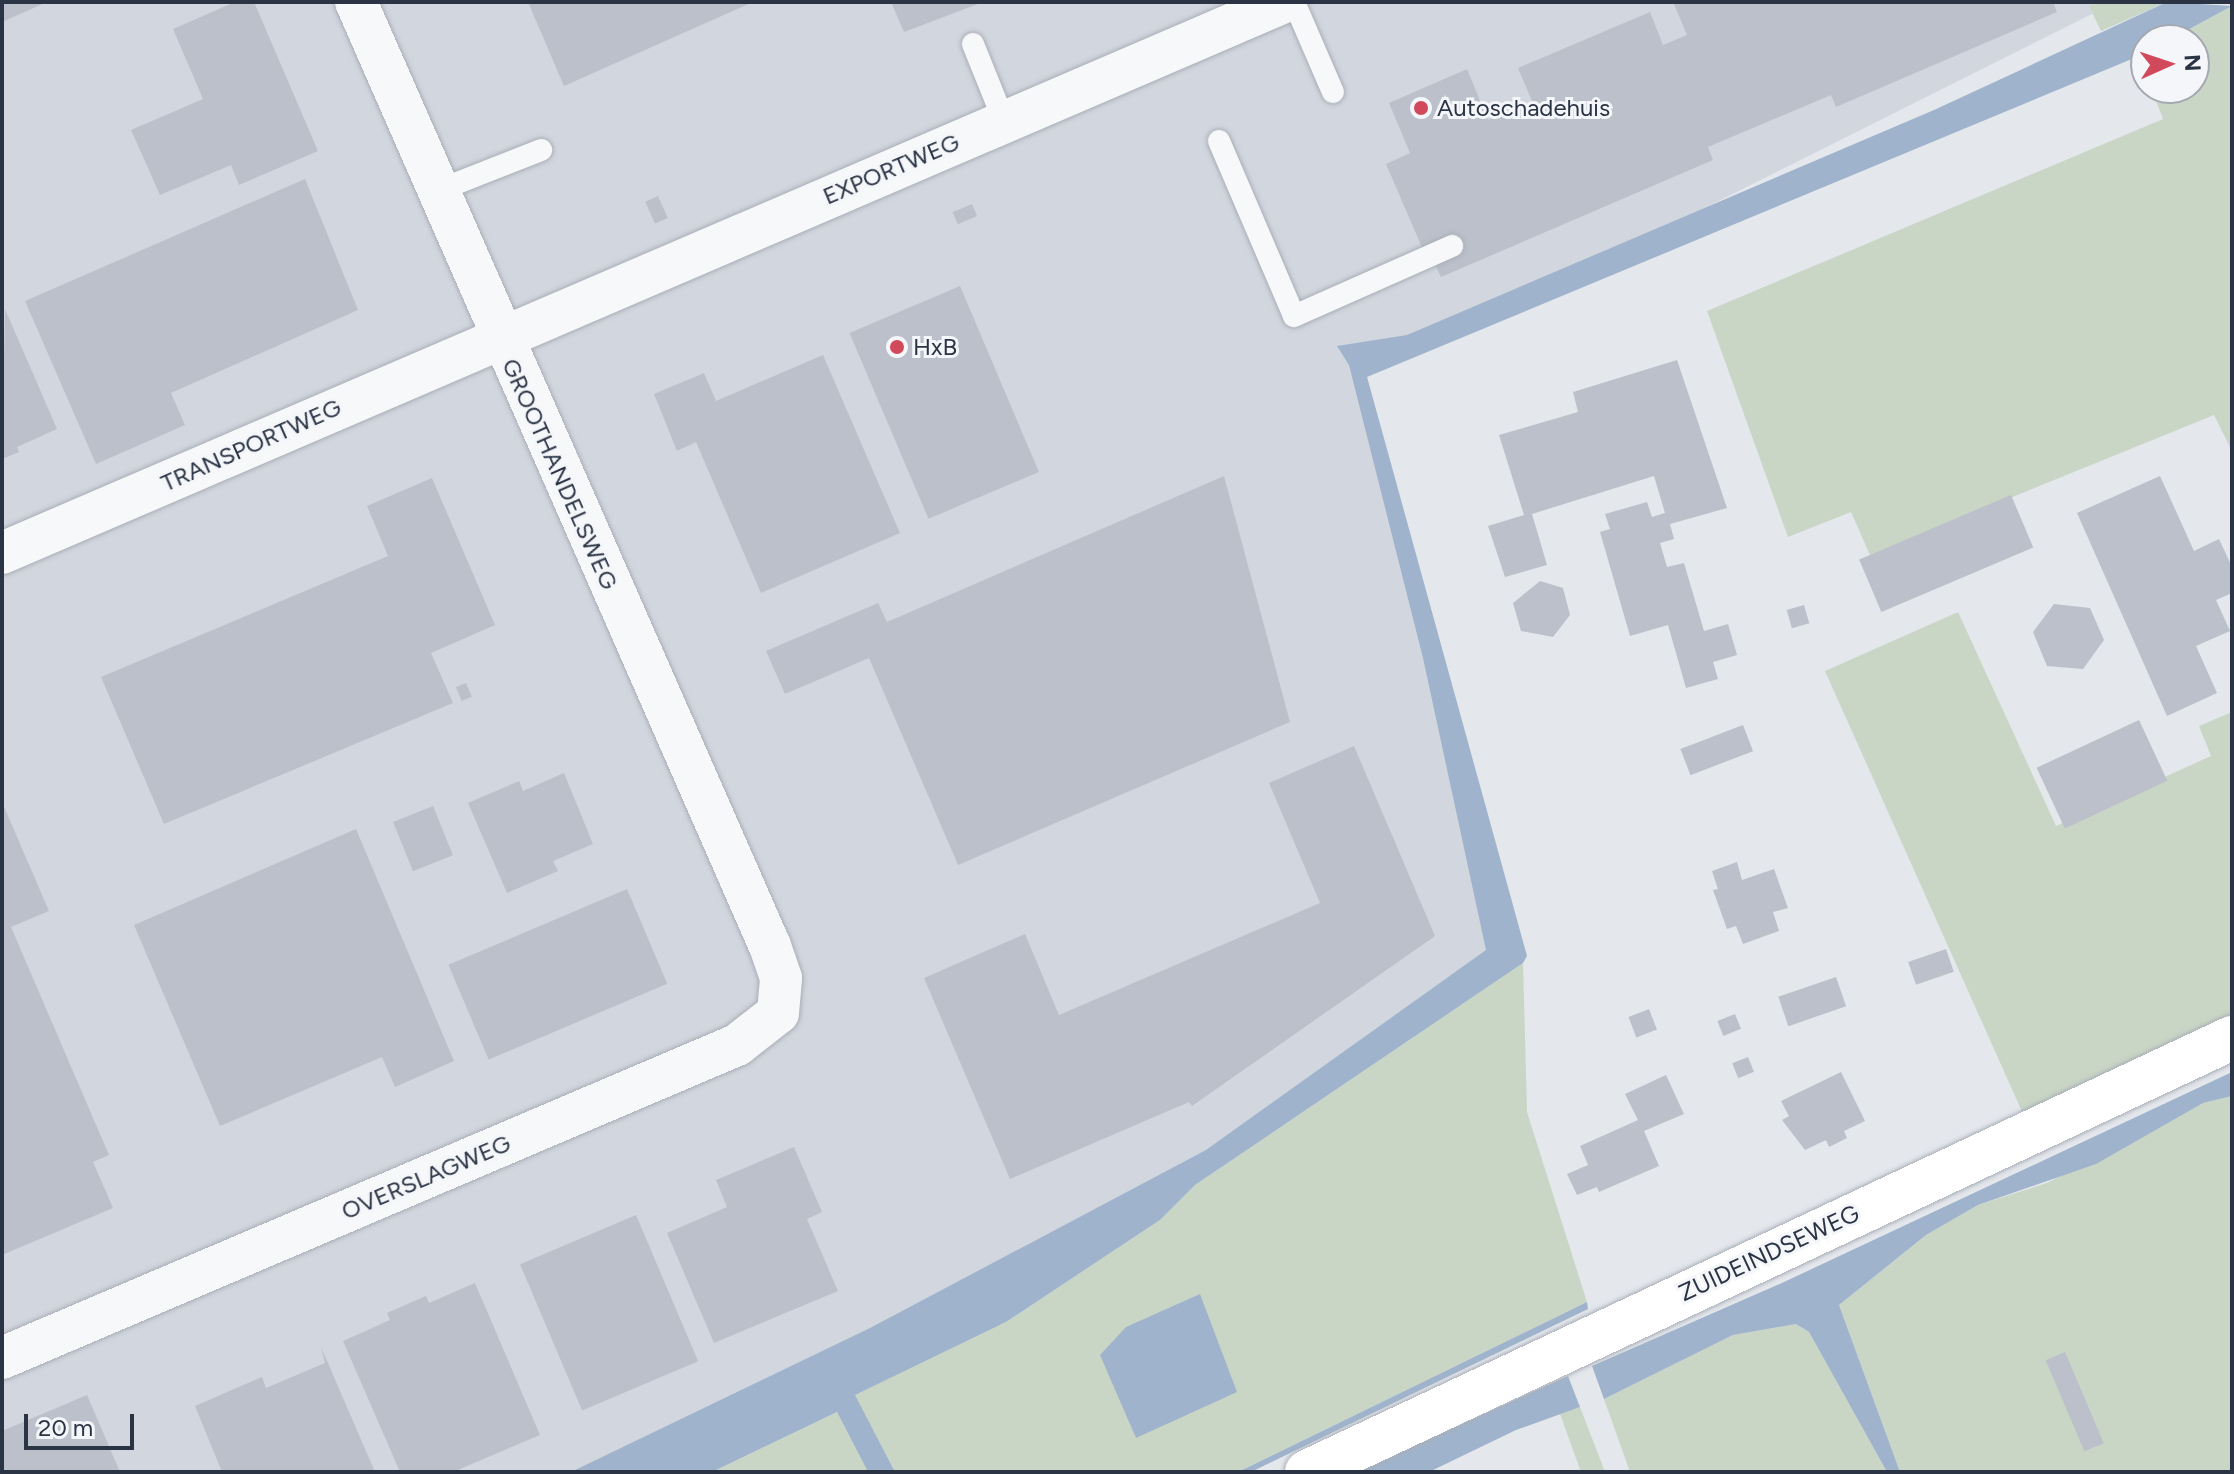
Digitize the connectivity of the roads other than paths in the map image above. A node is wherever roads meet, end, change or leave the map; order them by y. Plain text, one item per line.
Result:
1 (356, 2) edge
2 (1284, 2) edge
3 (1294, 2) edge
4 (973, 44) dead end
5 (1333, 92) dead end
6 (1004, 121) junction
7 (1219, 141) dead end
8 (541, 150) dead end
9 (437, 191) junction
10 (1452, 246) dead end
11 (499, 336) junction
12 (2, 553) edge
13 (769, 944) joint
14 (2232, 1038) edge
15 (2, 1358) edge
16 (1307, 1472) edge

1 - 9 street, GROOTHANDELSWEG
2 - 6 street, EXPORTWEG
3 - 5 lane
4 - 6 lane
6 - 11 street, EXPORTWEG
7 - 10 lane
8 - 9 lane
9 - 11 street, GROOTHANDELSWEG
11 - 12 street, TRANSPORTWEG
11 - 13 street, GROOTHANDELSWEG
13 - 15 street, OVERSLAGWEG
14 - 16 street, ZUIDEINDSEWEG

